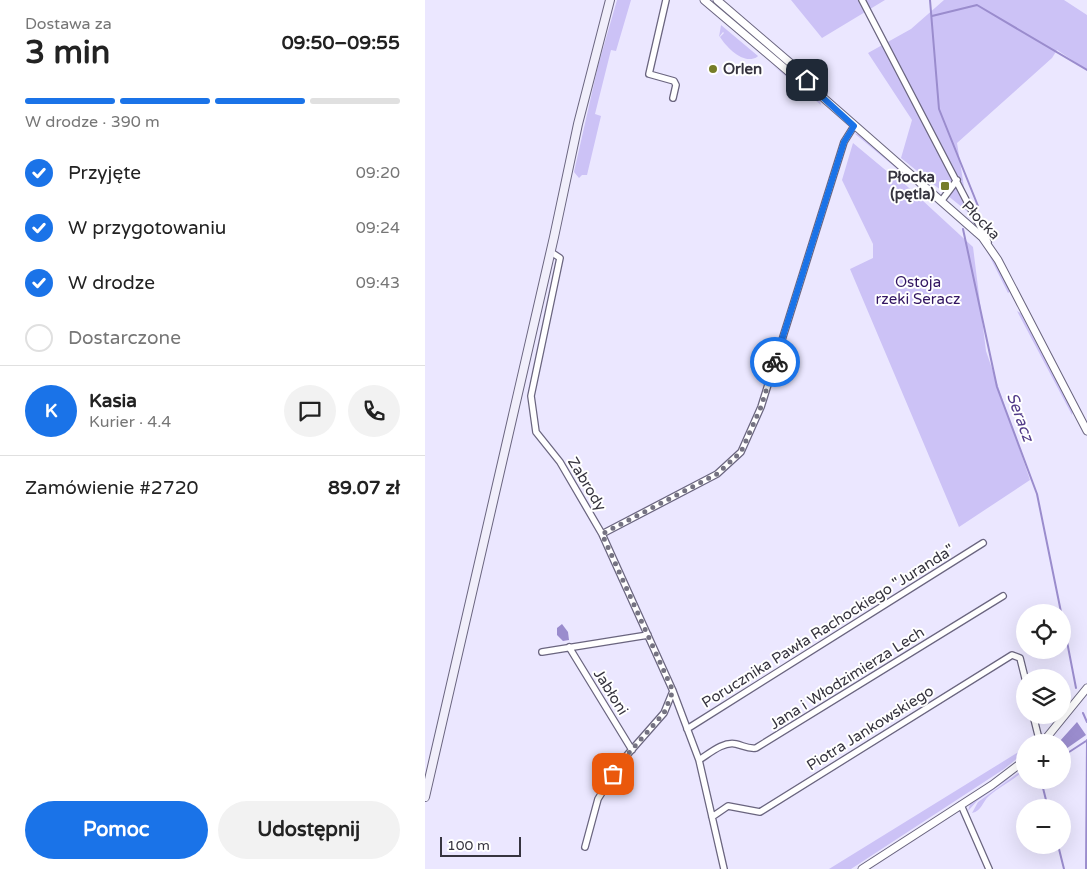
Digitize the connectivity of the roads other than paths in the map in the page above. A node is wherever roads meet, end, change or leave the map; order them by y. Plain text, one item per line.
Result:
1 (610, 0) edge
2 (614, 0) edge
3 (666, 0) edge
4 (703, 0) edge
5 (717, 0) edge
6 (863, 0) edge
7 (727, 8) junction
8 (721, 15) junction
9 (600, 42) junction
10 (769, 45) junction
11 (766, 53) junction
12 (819, 94) junction
13 (673, 98) dead end
14 (854, 126) junction
15 (957, 180) junction
16 (942, 200) junction
17 (989, 246) junction
18 (551, 252) junction
19 (1087, 431) edge
20 (602, 534) junction
21 (983, 544) dead end
22 (1003, 596) dead end
23 (648, 634) junction
24 (569, 647) junction
25 (542, 652) dead end
26 (1023, 669) edge
27 (1087, 688) edge
28 (673, 691) junction
29 (687, 729) junction
30 (1050, 734) edge
31 (632, 750) junction
32 (699, 760) junction
33 (1016, 768) edge
34 (425, 797) edge
35 (961, 806) junction
36 (712, 817) junction
37 (585, 847) dead end
38 (724, 869) edge
39 (862, 869) edge
40 (989, 869) edge

1 - 9 main road
2 - 9 main road
3 - 13 street
4 - 8 street, Płocka
5 - 7 street, Płocka
6 - 15 street
7 - 8 street
7 - 10 street, Płocka
8 - 11 street, Płocka
9 - 18 main road
10 - 11 street
10 - 12 street, Płocka
11 - 12 street, Płocka
12 - 14 street, Płocka
14 - 16 street, Płocka
14 - 20 street
15 - 16 street
15 - 17 street
16 - 17 street, Płocka
17 - 19 street, Płocka
18 - 20 street, Zabrody
18 - 34 main road
20 - 23 street, Zabrody
21 - 29 street, Porucznika Pawła Rachockiego "Juranda"
22 - 32 street, Jana i Włodzimierza Lech
23 - 24 street
23 - 28 street, Zabrody
24 - 25 street
24 - 31 street, Jabłoni
26 - 36 street, Piotra Jankowskiego
27 - 30 street
28 - 29 street, Zabrody
28 - 31 street
29 - 32 street, Zabrody
31 - 37 street
32 - 36 street, Zabrody
33 - 35 street
35 - 39 street
35 - 40 street
36 - 38 street, Zabrody

